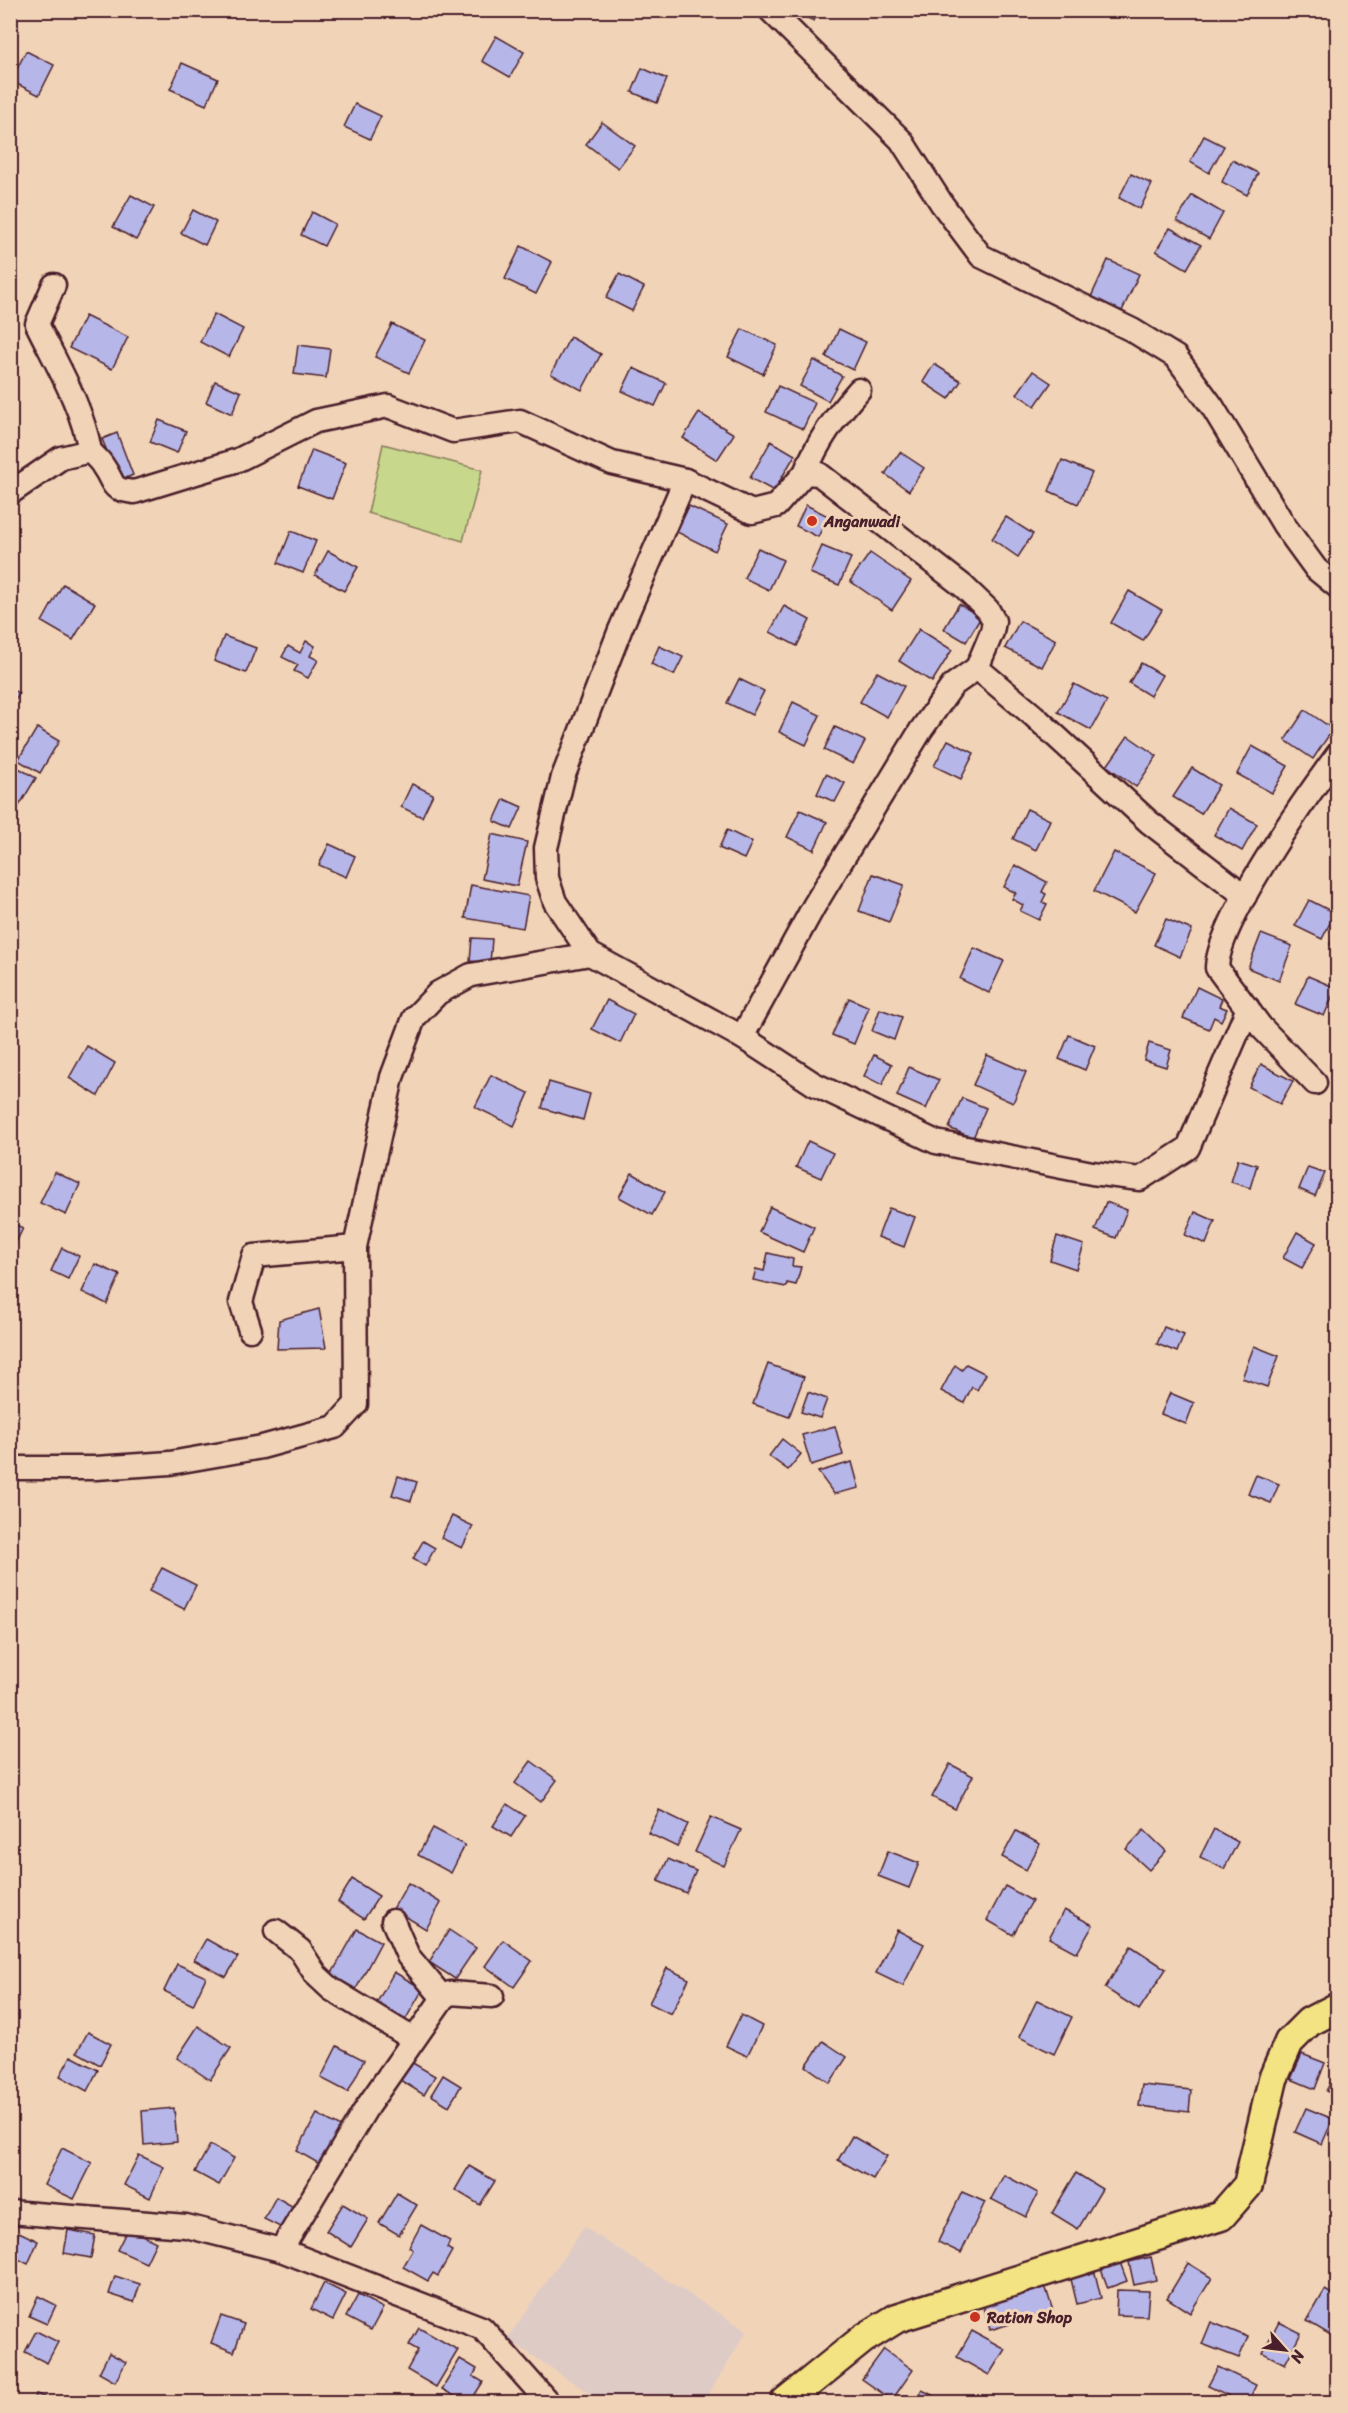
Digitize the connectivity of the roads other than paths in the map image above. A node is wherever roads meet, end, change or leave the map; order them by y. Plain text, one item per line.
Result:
1 (770, 10) edge
2 (54, 285) dead end
3 (859, 390) dead end
4 (90, 451) junction
5 (805, 473) junction
6 (685, 480) junction
7 (10, 493) edge
8 (1338, 587) edge
9 (977, 668) junction
10 (1338, 754) edge
11 (1245, 896) junction
12 (590, 954) junction
13 (1248, 1008) junction
14 (742, 1037) junction
15 (1315, 1083) dead end
16 (355, 1247) junction
17 (249, 1330) dead end
18 (10, 1468) edge
19 (393, 1921) dead end
20 (276, 1931) dead end
21 (492, 1996) dead end
22 (442, 1998) junction
23 (1338, 2007) edge
24 (413, 2039) junction
25 (10, 2212) edge
26 (280, 2250) junction
27 (548, 2403) edge
28 (785, 2403) edge

1 - 8 street
2 - 4 street
3 - 5 street
4 - 6 street
4 - 7 street
5 - 6 street
5 - 9 street
6 - 12 street
9 - 11 street
9 - 14 street
10 - 11 street
11 - 13 street
12 - 14 street
12 - 16 street
13 - 14 street
13 - 15 street
16 - 17 street
16 - 18 street
19 - 22 street
20 - 24 street
21 - 22 street
22 - 24 street
23 - 28 main road
24 - 26 street
25 - 26 street
26 - 27 street

